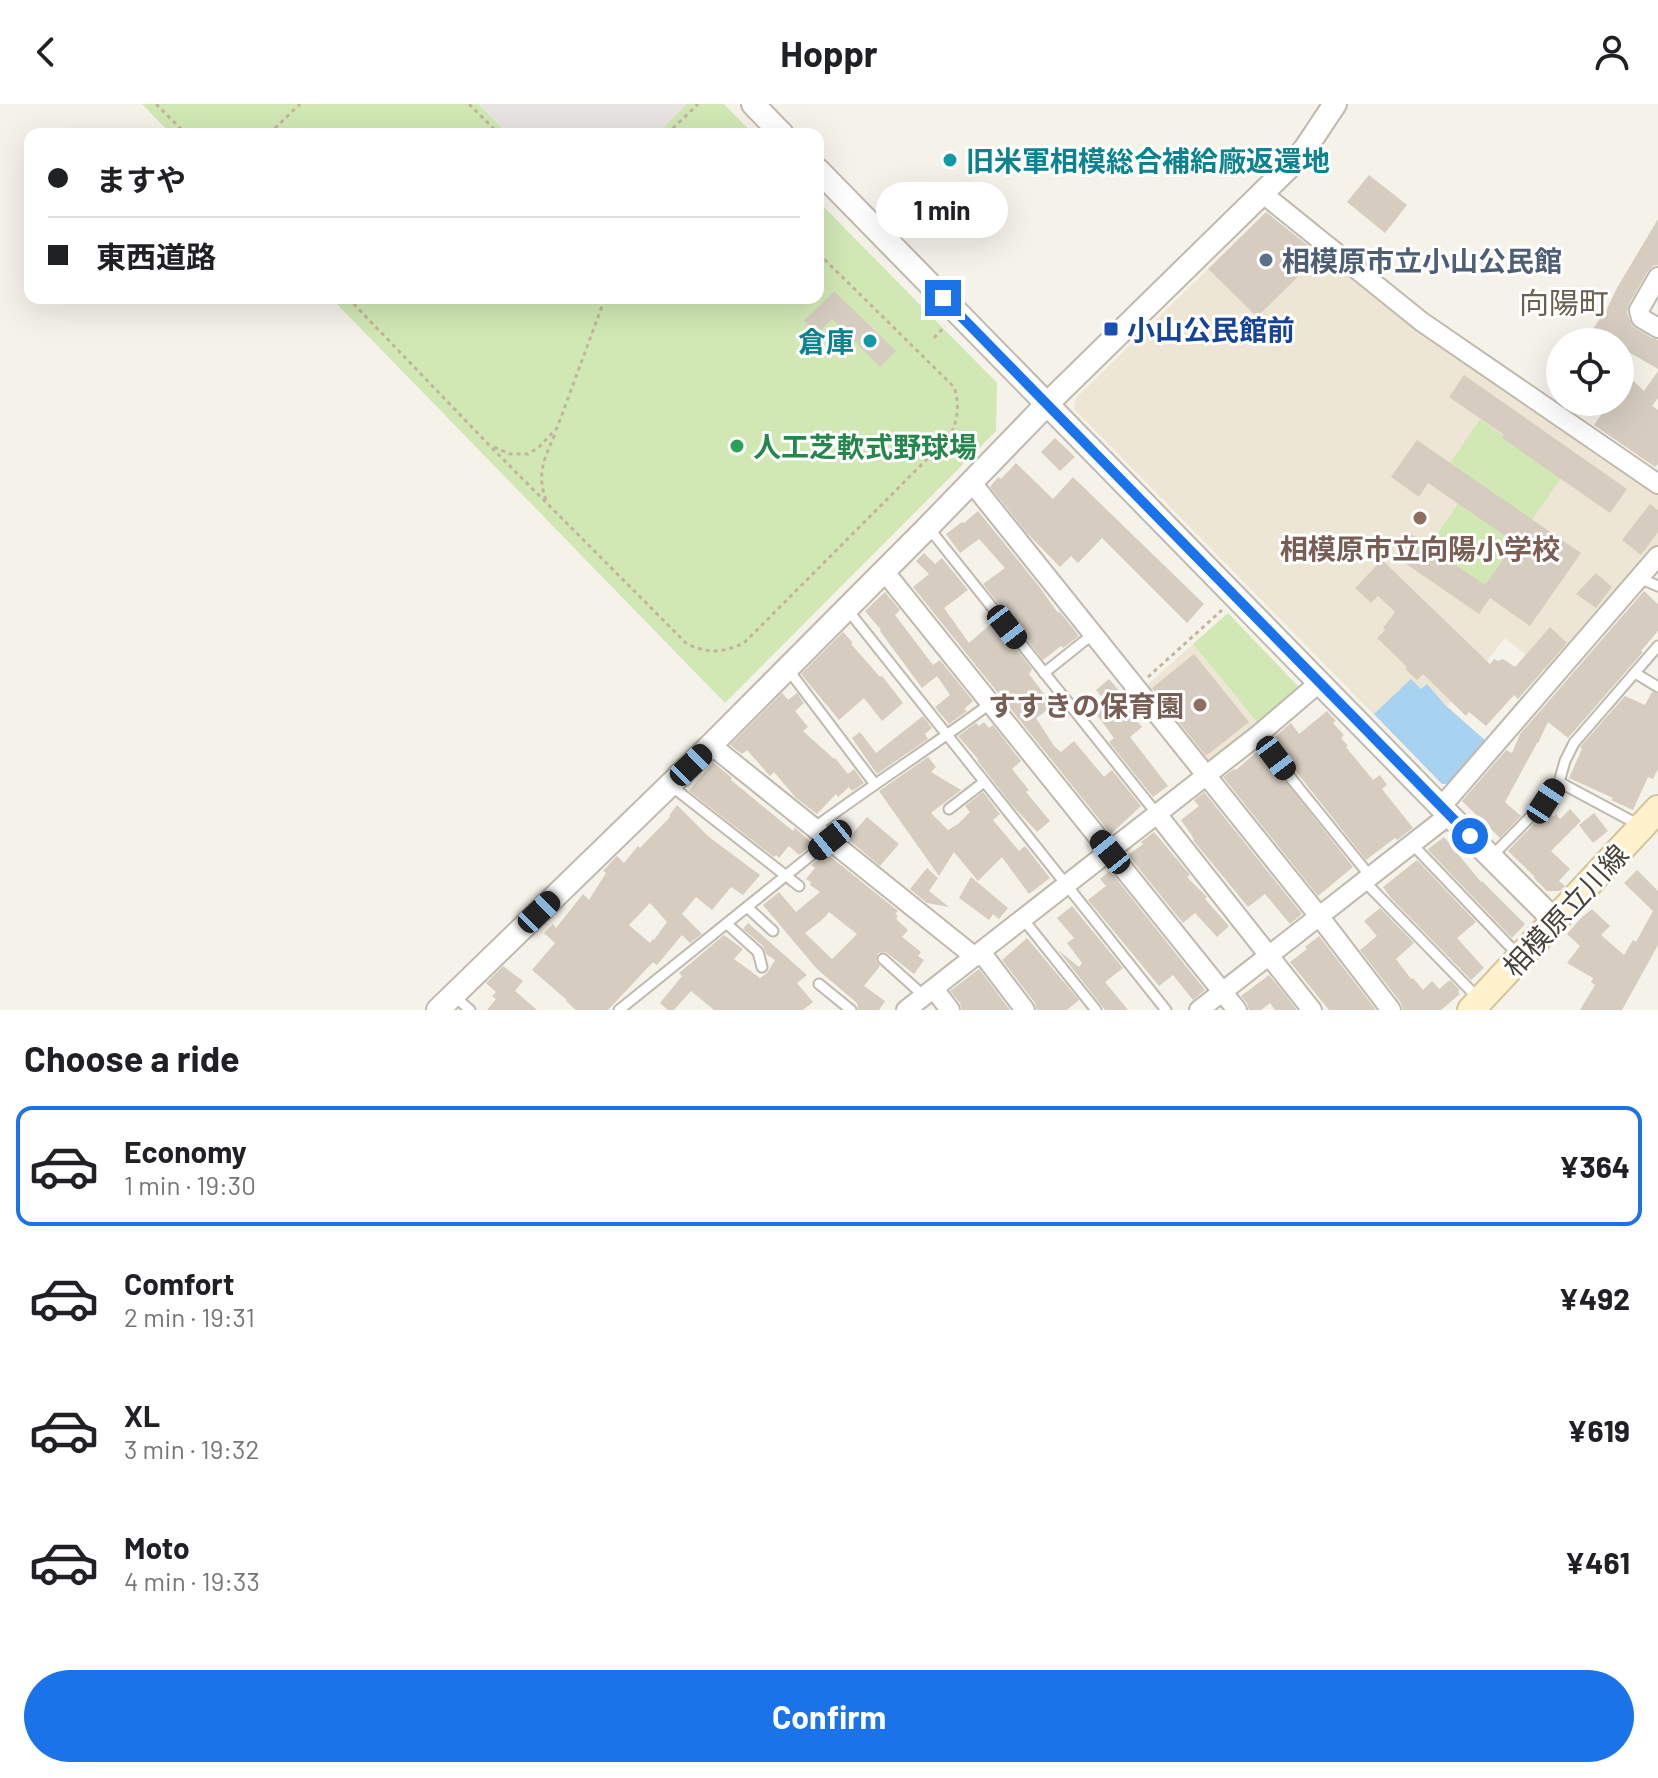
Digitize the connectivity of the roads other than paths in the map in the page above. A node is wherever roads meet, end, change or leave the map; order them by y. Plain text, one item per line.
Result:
1 (753, 104) edge
2 (1335, 104) edge
3 (776, 128) edge
4 (824, 176) edge
5 (1262, 193) junction
6 (1658, 277) edge
7 (1658, 328) edge
8 (1047, 404) junction
9 (1656, 479) edge
10 (972, 483) junction
11 (928, 527) junction
12 (1658, 556) edge
13 (884, 571) junction
14 (1639, 578) junction
15 (1658, 586) edge
16 (847, 609) junction
17 (1093, 634) junction
18 (1658, 646) edge
19 (786, 668) junction
20 (1044, 673) junction
21 (1635, 673) junction
22 (1320, 682) junction
23 (1658, 687) edge
24 (991, 703) junction
25 (947, 735) junction
26 (1258, 735) junction
27 (711, 745) junction
28 (1206, 776) junction
29 (984, 782) junction
30 (1559, 782) junction
31 (874, 783) junction
32 (670, 785) junction
33 (949, 809) dead end
34 (1445, 811) junction
35 (1157, 814) junction
36 (1650, 818) edge
37 (814, 828) junction
38 (830, 840) junction
39 (1412, 843) junction
40 (1110, 852) junction
41 (1491, 857) junction
42 (786, 876) junction
43 (1367, 878) junction
44 (1067, 884) junction
45 (799, 886) dead end
46 (747, 907) junction
47 (1319, 916) junction
48 (1023, 918) junction
49 (1555, 921) junction
50 (727, 924) junction
51 (773, 931) dead end
52 (978, 955) junction
53 (1269, 956) junction
54 (1520, 957) junction
55 (883, 959) dead end
56 (762, 967) dead end
57 (819, 984) dead end
58 (1222, 992) junction
59 (929, 993) junction
60 (454, 1005) edge
61 (1476, 1005) edge
62 (622, 1009) edge
63 (851, 1010) edge
64 (906, 1010) edge
65 (950, 1010) edge
66 (1025, 1010) edge
67 (1096, 1010) edge
68 (1166, 1010) edge
69 (1199, 1010) edge
70 (1237, 1010) edge
71 (1312, 1010) edge
72 (1391, 1010) edge

1 - 3 street
2 - 5 street
4 - 8 street
5 - 8 street
5 - 9 street
6 - 7 street
8 - 10 street
8 - 22 street
10 - 11 street
10 - 17 street
11 - 13 street
11 - 20 lane
12 - 14 street
13 - 16 street
13 - 24 street
14 - 15 lane
14 - 34 street
16 - 19 street
16 - 25 lane
17 - 20 lane
17 - 28 street
18 - 21 lane
19 - 27 street
19 - 31 lane
20 - 35 lane
21 - 23 lane
21 - 30 lane
22 - 26 street
22 - 34 street
24 - 25 lane
24 - 40 street
25 - 29 lane
25 - 31 lane
26 - 28 street
26 - 43 lane
27 - 32 street
27 - 37 street
28 - 35 street
28 - 47 street
29 - 33 lane
29 - 44 lane
30 - 36 lane
30 - 41 lane
31 - 37 lane
32 - 42 lane
32 - 60 street
34 - 39 street
34 - 41 street
35 - 40 street
35 - 53 street
36 - 49 main road, 相模原立川線
37 - 38 street
38 - 42 lane
38 - 52 street
39 - 43 street
39 - 54 lane
40 - 44 street
40 - 58 street
41 - 49 street
42 - 45 lane
42 - 46 lane
43 - 47 street
43 - 61 lane
44 - 48 street
44 - 68 lane
46 - 50 lane
46 - 51 lane
47 - 53 street
47 - 72 street
48 - 52 street
48 - 67 lane
49 - 54 main road, 相模原立川線
50 - 56 lane
50 - 62 lane
52 - 59 street
52 - 66 street
53 - 58 street
53 - 71 street
54 - 61 main road, 相模原立川線
55 - 59 lane
57 - 63 lane
58 - 69 street
58 - 70 street
59 - 64 street
59 - 65 street

